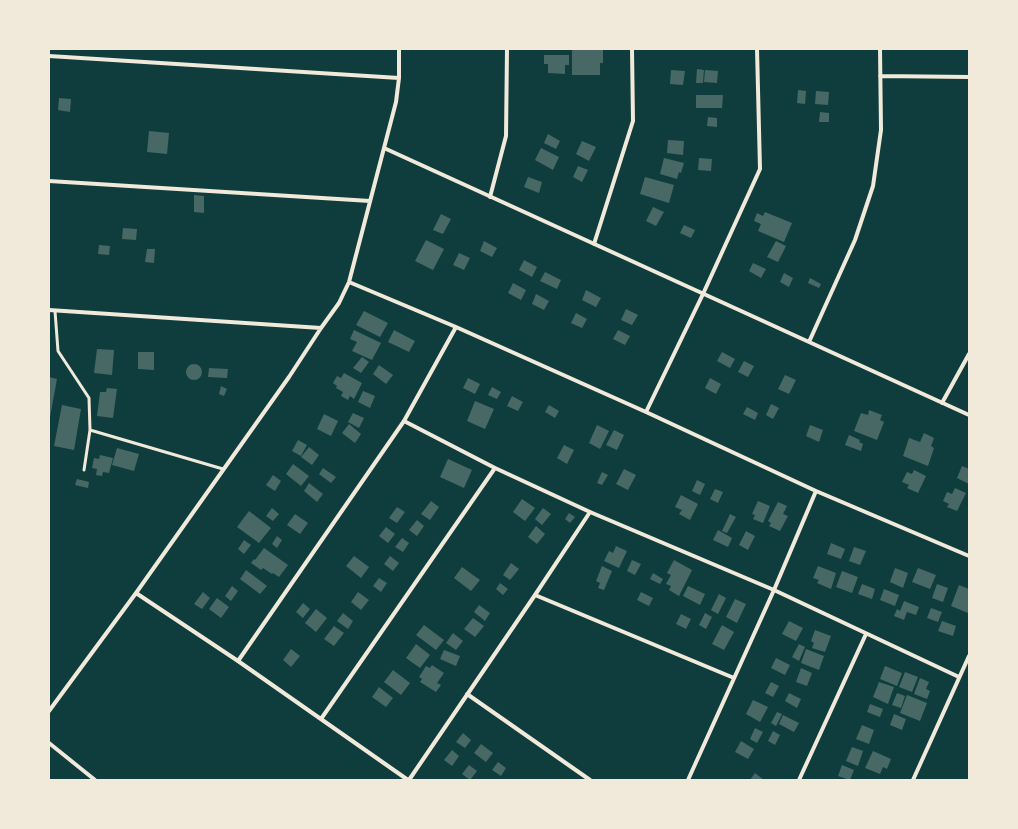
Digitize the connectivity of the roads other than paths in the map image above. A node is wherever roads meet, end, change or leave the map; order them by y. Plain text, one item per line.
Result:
1 (399, 49) edge
2 (507, 49) edge
3 (632, 49) edge
4 (757, 49) edge
5 (880, 49) edge
6 (49, 56) edge
7 (880, 76) junction
8 (969, 77) edge
9 (399, 78) junction
10 (384, 148) junction
11 (49, 181) edge
12 (490, 197) junction
13 (370, 201) junction
14 (594, 244) junction
15 (349, 282) junction
16 (703, 294) junction
17 (49, 310) edge
18 (55, 311) junction
19 (456, 327) junction
20 (321, 328) junction
21 (808, 342) junction
22 (969, 354) edge
23 (942, 403) junction
24 (646, 412) junction
25 (969, 415) edge
26 (404, 421) junction
27 (90, 430) junction
28 (496, 468) junction
29 (223, 469) junction
30 (84, 470) dead end
31 (816, 491) junction
32 (590, 512) junction
33 (969, 556) edge
34 (774, 590) junction
35 (136, 593) junction
36 (535, 595) junction
37 (866, 634) junction
38 (969, 656) edge
39 (238, 661) junction
40 (959, 677) junction
41 (734, 678) junction
42 (467, 694) junction
43 (49, 711) edge
44 (320, 719) junction
45 (49, 743) edge
46 (94, 780) edge
47 (409, 780) edge
48 (590, 780) edge
49 (688, 780) edge
50 (800, 780) edge
51 (913, 780) edge

1 - 9 street
2 - 12 street
3 - 14 street
4 - 16 street
5 - 7 street
6 - 9 street
7 - 8 street
7 - 21 street
9 - 10 street
10 - 12 street
10 - 13 street
11 - 13 street
12 - 14 street
13 - 15 street
14 - 16 street
15 - 19 street
15 - 20 street
16 - 21 street
16 - 24 street
17 - 18 street
18 - 20 street
18 - 27 lane
19 - 24 street
19 - 26 street
20 - 29 street
21 - 23 street
22 - 23 street
23 - 25 street
24 - 31 street
26 - 28 street
26 - 39 street
27 - 29 lane
27 - 30 lane
28 - 32 street
28 - 44 street
29 - 35 street
31 - 33 street
31 - 34 street
32 - 34 street
32 - 36 street
34 - 37 street
34 - 41 street
35 - 39 street
35 - 43 street
36 - 41 street
36 - 42 street
37 - 40 street
37 - 50 street
38 - 40 street
39 - 44 street
40 - 51 street
41 - 49 street
42 - 47 street
42 - 48 street
44 - 47 street
45 - 46 street

